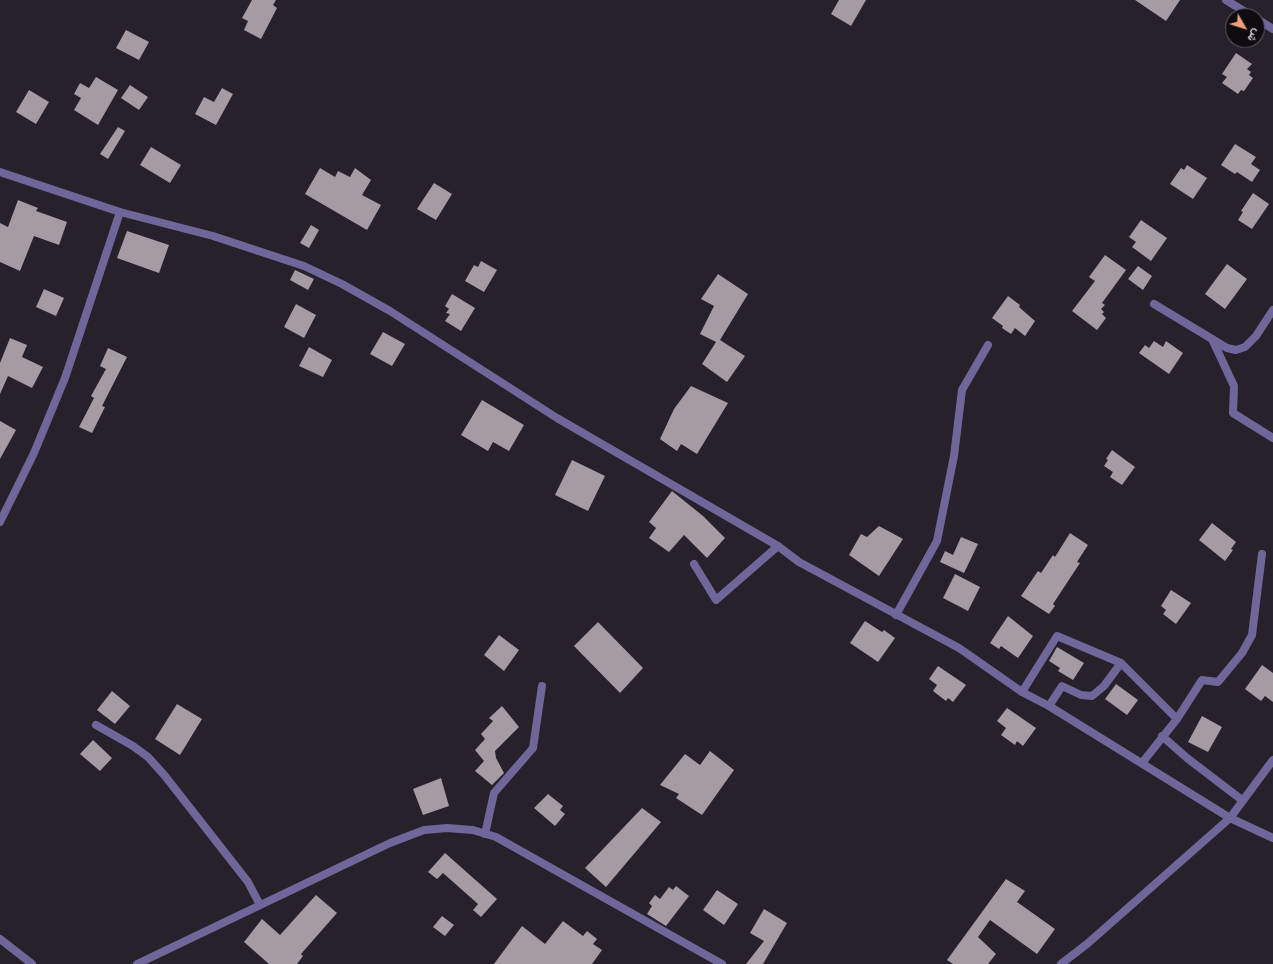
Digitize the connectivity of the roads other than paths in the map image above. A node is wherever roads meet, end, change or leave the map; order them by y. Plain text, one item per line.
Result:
1 (1226, 0) edge
2 (1239, 8) edge
3 (0, 172) edge
4 (120, 212) junction
5 (1154, 304) dead end
6 (1273, 310) edge
7 (1212, 339) junction
8 (988, 345) dead end
9 (1273, 438) edge
10 (0, 522) edge
11 (778, 546) junction
12 (1262, 554) dead end
13 (694, 564) dead end
14 (896, 615) junction
15 (1121, 663) junction
16 (542, 686) dead end
17 (1022, 692) junction
18 (1049, 706) junction
19 (1177, 719) junction
20 (96, 725) dead end
21 (1162, 736) junction
22 (1273, 760) edge
23 (1142, 763) junction
24 (1242, 800) junction
25 (1230, 818) junction
26 (485, 834) junction
27 (1273, 838) edge
28 (260, 905) junction
29 (0, 939) edge
30 (32, 964) edge
31 (137, 964) edge
32 (722, 964) edge
33 (1061, 964) edge

1 - 2 street
3 - 4 street
4 - 10 street
4 - 11 street
5 - 7 street
6 - 7 street
7 - 9 street
8 - 14 street
11 - 13 street
11 - 14 street
12 - 19 street
14 - 17 street
15 - 17 street
15 - 18 street
15 - 19 street
16 - 26 street
17 - 18 street
18 - 23 street
19 - 21 street
20 - 28 street
21 - 23 street
21 - 24 street
22 - 24 street
23 - 25 street
24 - 25 street
25 - 27 street
25 - 33 street
26 - 28 street
26 - 32 street
28 - 31 street
29 - 30 street

